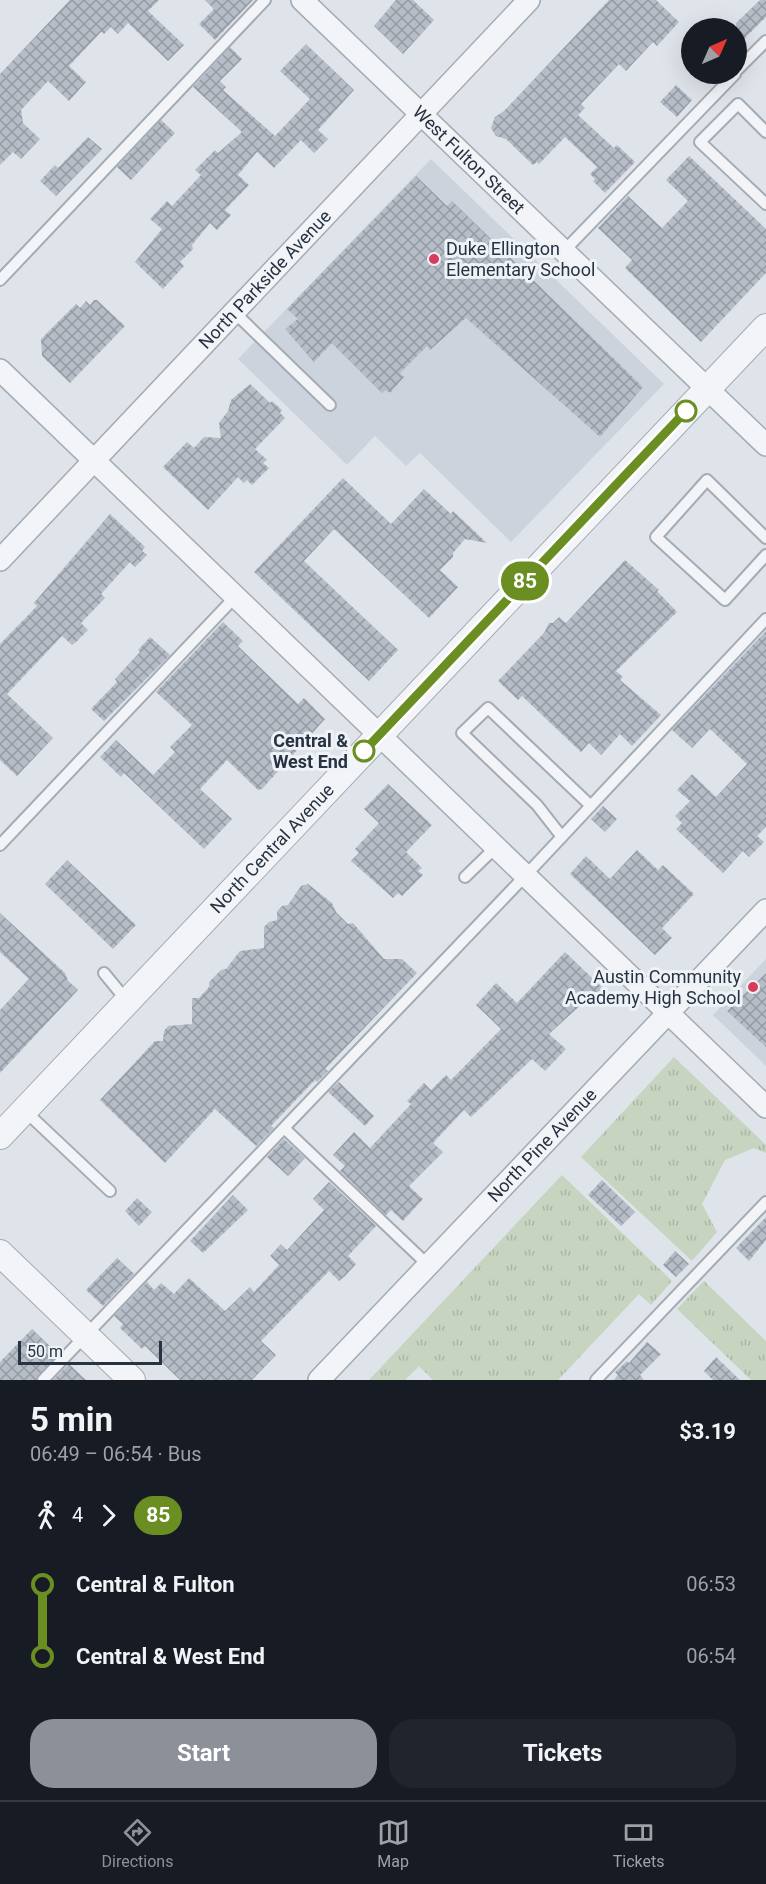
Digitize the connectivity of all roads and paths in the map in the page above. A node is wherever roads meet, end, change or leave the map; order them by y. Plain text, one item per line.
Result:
1 (265, 0) edge
2 (302, 0) edge
3 (529, 0) edge
4 (766, 41) edge
5 (747, 61) edge
6 (725, 84) edge
7 (421, 114) junction
8 (766, 132) edge
9 (766, 204) edge
10 (564, 252) junction
11 (0, 280) edge
12 (234, 312) junction
13 (766, 327) edge
14 (0, 370) edge
15 (707, 389) junction
16 (330, 405) dead end
17 (766, 445) edge
18 (94, 460) junction
19 (766, 538) edge
20 (766, 555) edge
21 (0, 560) edge
22 (236, 596) junction
23 (766, 619) edge
24 (380, 734) junction
25 (591, 806) junction
26 (562, 837) junction
27 (0, 846) edge
28 (496, 846) junction
29 (526, 875) junction
30 (465, 877) dead end
31 (766, 910) edge
32 (104, 973) dead end
33 (127, 1001) junction
34 (668, 1013) junction
35 (766, 1107) edge
36 (24, 1110) junction
37 (284, 1128) junction
38 (0, 1136) edge
39 (110, 1191) dead end
40 (766, 1202) edge
41 (0, 1253) edge
42 (429, 1265) junction
43 (85, 1335) junction
44 (43, 1380) edge
45 (132, 1380) edge
46 (319, 1380) edge
47 (596, 1380) edge

1 - 11 lane
2 - 7 street, West Fulton Street
3 - 7 street, North Parkside Avenue
4 - 5 lane
6 - 10 lane
7 - 10 street, West Fulton Street
7 - 12 street, North Parkside Avenue
8 - 9 lane
10 - 15 street, West Fulton Street
12 - 16 lane
12 - 18 street, North Parkside Avenue
13 - 15 street, North Central Avenue
14 - 18 street
15 - 17 street, West Fulton Street
15 - 24 street, North Central Avenue
18 - 21 street, North Parkside Avenue
18 - 22 street
19 - 20 lane
22 - 24 street
22 - 27 lane
23 - 25 lane
24 - 28 street
24 - 33 street, North Central Avenue
25 - 26 lane
25 - 26 lane
26 - 29 lane
28 - 29 street
28 - 30 lane
29 - 34 street
29 - 37 lane
31 - 34 street, North Pine Avenue
32 - 33 lane
33 - 36 street, North Central Avenue
34 - 35 street
34 - 42 street, North Pine Avenue
36 - 38 street, North Central Avenue
36 - 39 lane
37 - 42 lane
37 - 43 lane
40 - 47 lane
41 - 43 street
42 - 46 street, North Pine Avenue
43 - 44 lane
43 - 45 street

